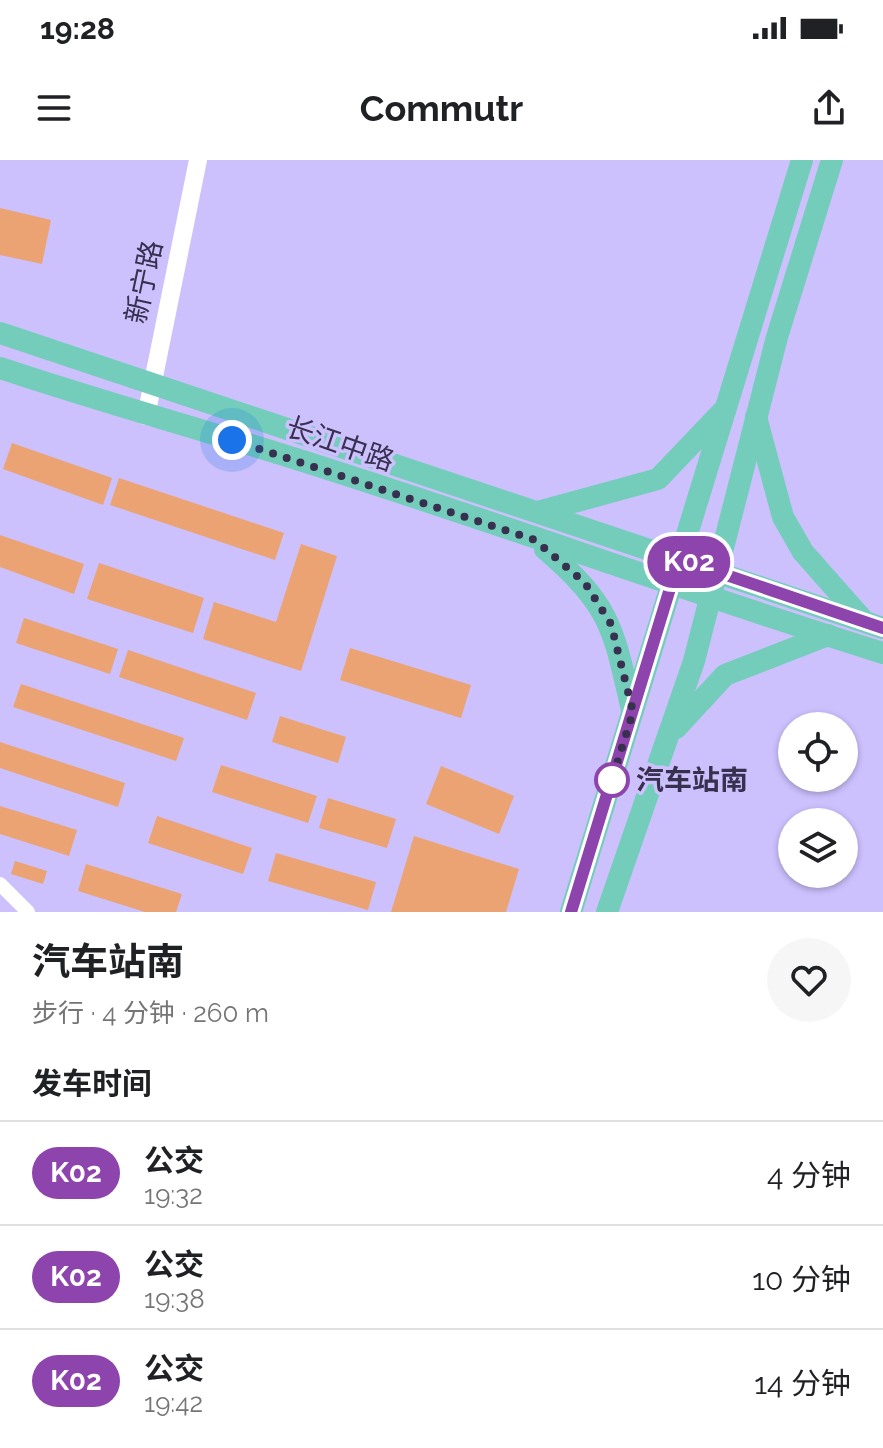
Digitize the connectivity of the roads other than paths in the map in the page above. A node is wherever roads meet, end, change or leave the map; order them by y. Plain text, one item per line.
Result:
1 (198, 160) edge
2 (802, 160) edge
3 (832, 160) edge
4 (0, 333) edge
5 (0, 368) edge
6 (152, 382) junction
7 (725, 409) junction
8 (146, 416) junction
9 (756, 417) junction
10 (540, 512) junction
11 (535, 540) junction
12 (679, 559) junction
13 (716, 571) junction
14 (671, 585) junction
15 (709, 599) junction
16 (874, 625) edge
17 (828, 635) junction
18 (883, 653) edge
19 (633, 712) junction
20 (667, 738) junction
21 (0, 884) edge
22 (28, 912) edge
23 (571, 912) edge
24 (607, 912) edge

1 - 6 street, 新宁路
2 - 7 main road
3 - 9 main road
4 - 6 main road, 长江中路
5 - 8 main road, 长江中路
6 - 8 street, 新宁路
6 - 10 main road, 长江中路
7 - 10 main road
7 - 12 main road
8 - 11 main road, 长江中路
9 - 13 main road
9 - 16 main road
10 - 12 main road, 长江中路
11 - 14 main road, 长江中路
11 - 19 main road
12 - 13 main road, 长江中路
12 - 14 main road
13 - 15 main road
13 - 16 main road, 长江中路
14 - 15 main road, 长江中路
14 - 19 main road
15 - 17 main road, 长江中路
15 - 20 main road
17 - 18 main road, 长江中路
17 - 20 main road
19 - 23 main road
20 - 24 main road
21 - 22 street

